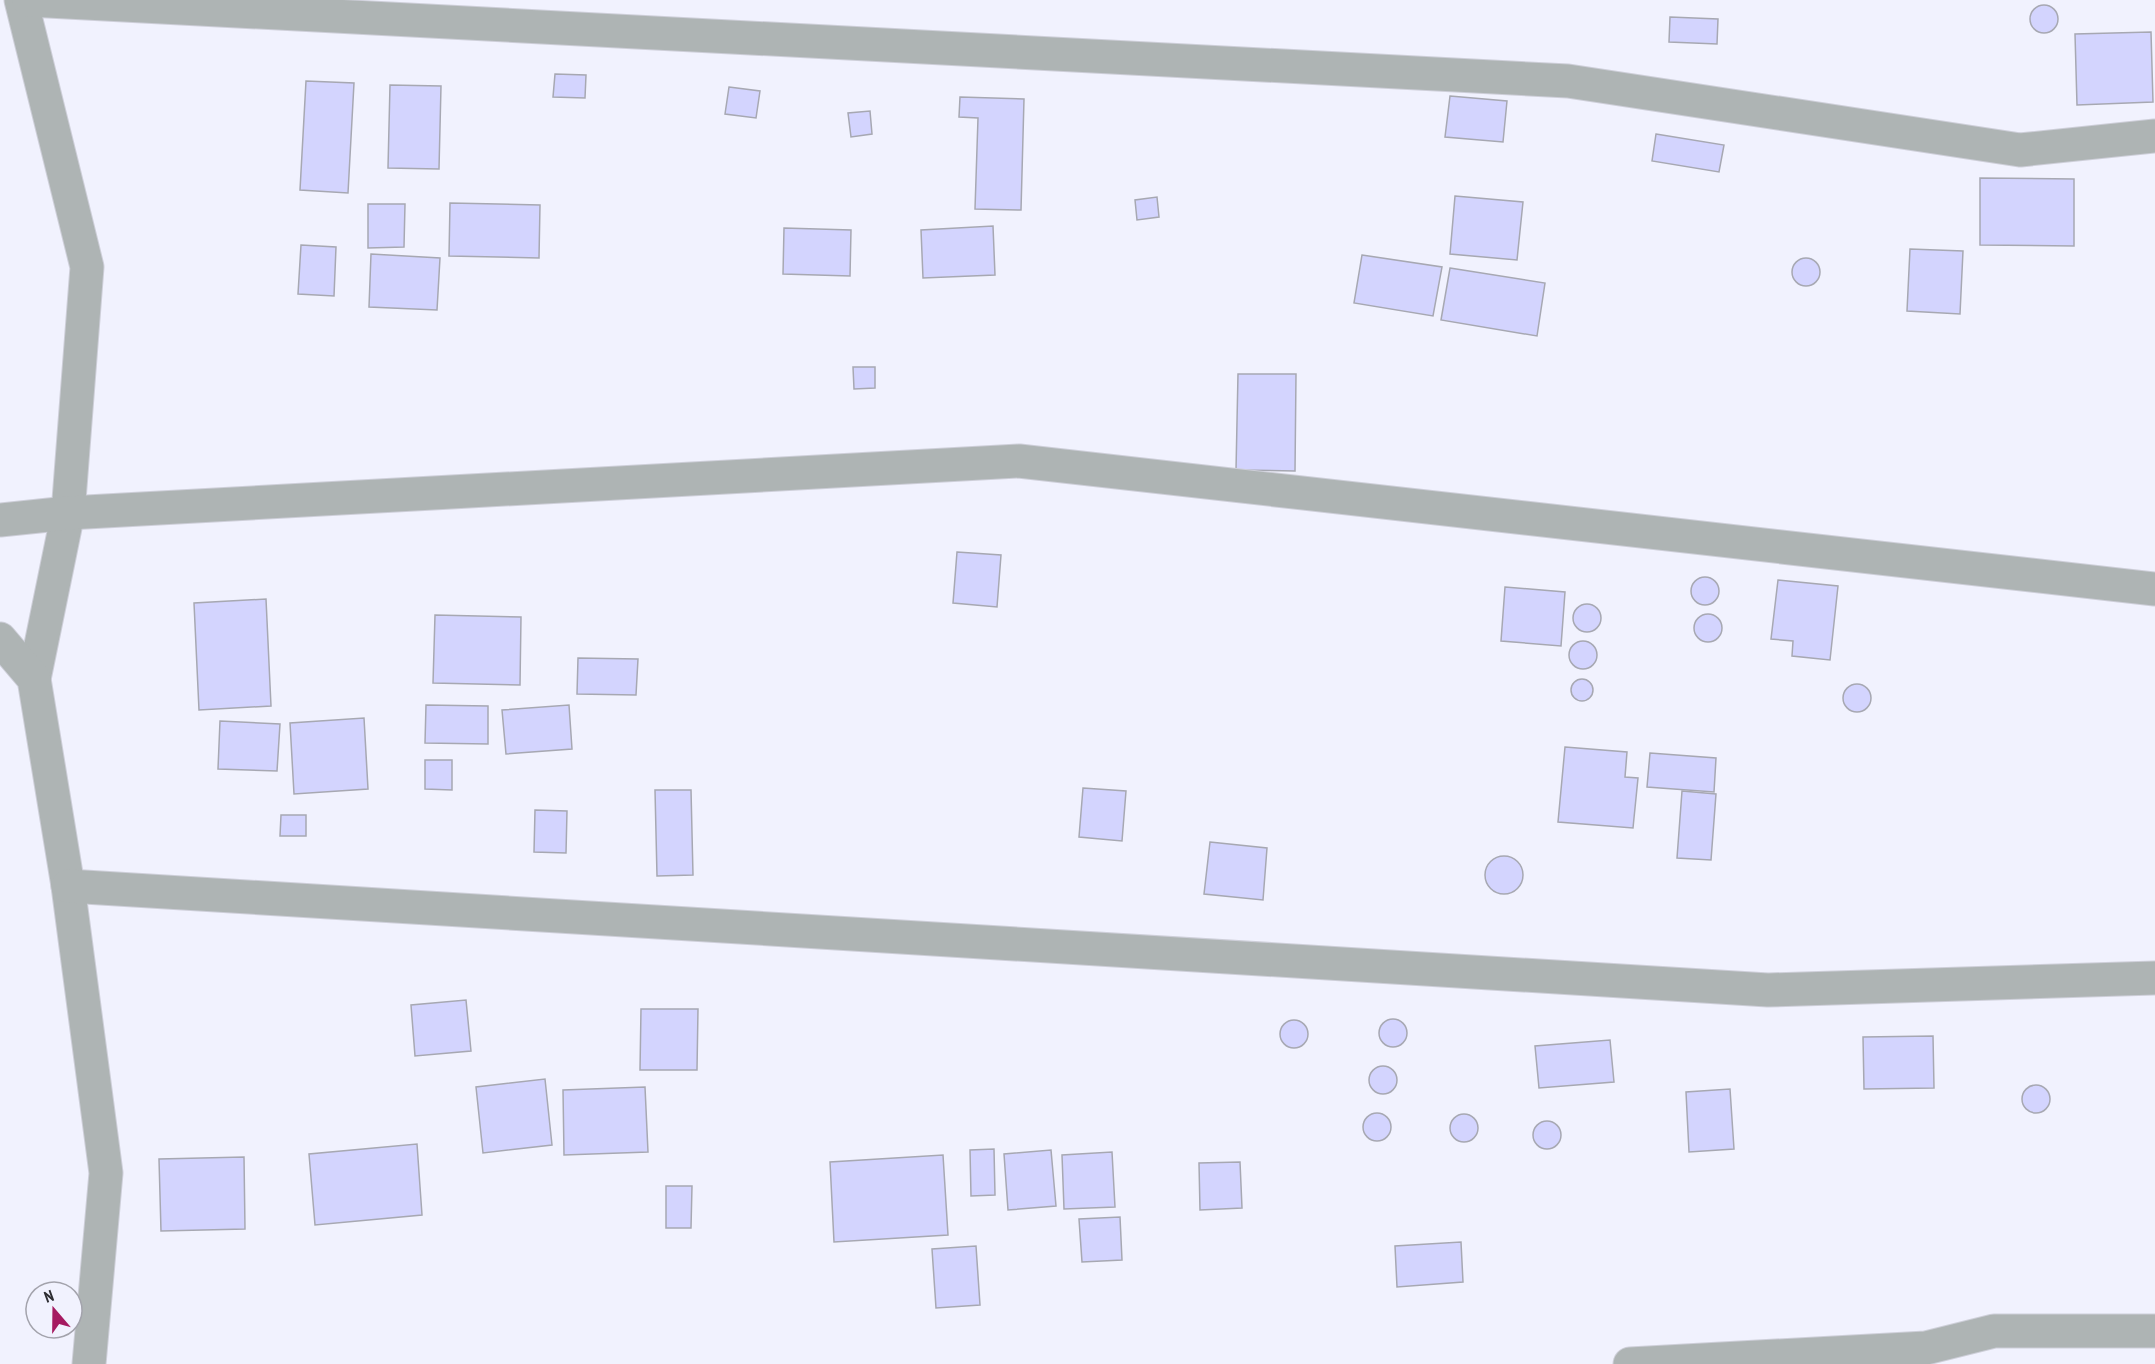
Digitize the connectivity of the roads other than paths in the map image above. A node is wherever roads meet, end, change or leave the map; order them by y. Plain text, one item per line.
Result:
1 (21, 0) edge
2 (29, 0) edge
3 (2155, 136) edge
4 (68, 513) junction
5 (0, 520) edge
6 (2155, 589) edge
7 (0, 639) edge
8 (34, 679) junction
9 (68, 886) junction
10 (2155, 978) edge
11 (2155, 1331) edge
12 (1778, 1360) edge
13 (89, 1364) edge
14 (1630, 1364) edge

1 - 4 street
2 - 3 street
4 - 5 street
4 - 6 street
4 - 8 street
7 - 8 street
8 - 9 street
9 - 10 street
9 - 13 street
11 - 12 street
12 - 14 street

